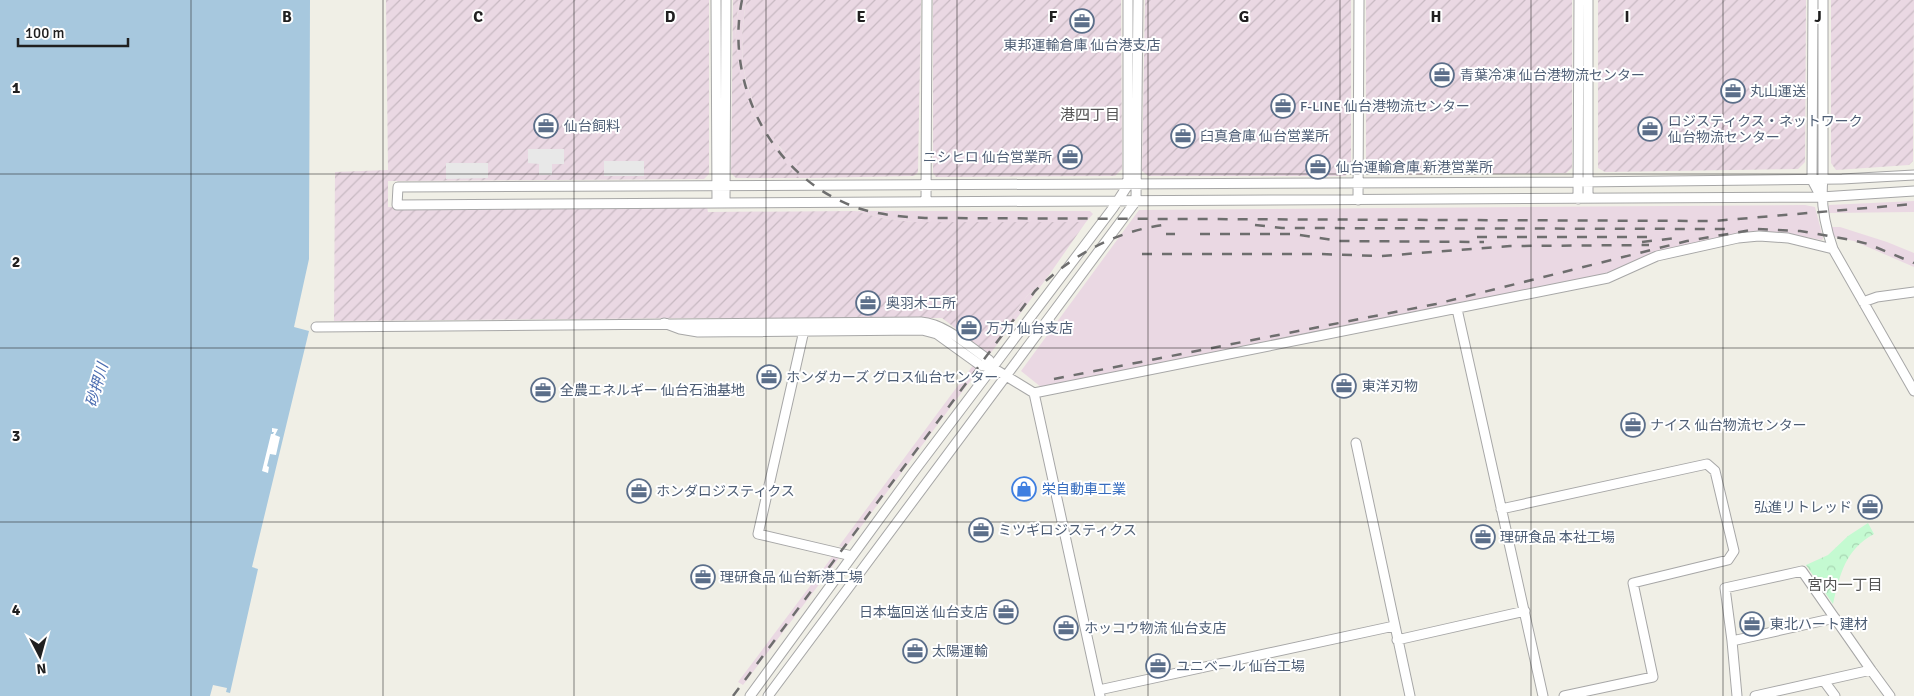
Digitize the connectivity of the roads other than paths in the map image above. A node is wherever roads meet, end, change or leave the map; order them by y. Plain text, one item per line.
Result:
1 (716, 0) edge
2 (726, 0) edge
3 (927, 0) edge
4 (1128, 0) edge
5 (1138, 0) edge
6 (1358, 0) edge
7 (1580, 0) edge
8 (1588, 0) edge
9 (1813, 0) edge
10 (1823, 0) edge
11 (1914, 175) edge
12 (1823, 179) junction
13 (1812, 180) junction
14 (1578, 182) junction
15 (1589, 182) junction
16 (1132, 184) junction
17 (1358, 184) junction
18 (926, 186) junction
19 (721, 187) junction
20 (1914, 191) edge
21 (1821, 197) junction
22 (1578, 198) junction
23 (1588, 198) junction
24 (1358, 200) junction
25 (1136, 201) junction
26 (926, 202) junction
27 (1118, 202) junction
28 (721, 203) junction
29 (1833, 249) junction
30 (1914, 292) edge
31 (1863, 302) junction
32 (1456, 309) junction
33 (805, 327) junction
34 (316, 328) dead end
35 (992, 368) junction
36 (1007, 376) junction
37 (1914, 391) edge
38 (1034, 393) junction
39 (1356, 443) dead end
40 (1501, 509) junction
41 (852, 556) junction
42 (1524, 611) junction
43 (1835, 618) junction
44 (1394, 626) junction
45 (1397, 640) junction
46 (1732, 641) junction
47 (1871, 670) junction
48 (1824, 681) junction
49 (1100, 693) edge
50 (750, 696) edge
51 (768, 696) edge
52 (1410, 696) edge
53 (1543, 696) edge
54 (1564, 696) edge
55 (1737, 696) edge
56 (1755, 696) edge
57 (1835, 696) edge
58 (1890, 696) edge

1 - 19 street
2 - 19 street
3 - 18 street
4 - 16 street
5 - 16 street
6 - 17 street
7 - 14 street
8 - 15 street
9 - 13 street
10 - 12 street
11 - 12 street
12 - 13 street
12 - 21 street
13 - 15 street
13 - 21 street
14 - 15 street
14 - 17 street
14 - 22 street
15 - 23 street
16 - 17 street
16 - 18 street
16 - 25 street
16 - 27 street
17 - 24 street
18 - 19 street
18 - 26 street
19 - 28 street
19 - 28 street
20 - 21 street
21 - 23 street
21 - 29 street
22 - 23 street
22 - 24 street
24 - 25 street
25 - 27 street
25 - 36 street
26 - 27 street
26 - 28 street
27 - 35 street
29 - 31 street
29 - 32 street
30 - 31 street
31 - 37 street
32 - 38 street
32 - 40 street
33 - 34 street
33 - 35 street
33 - 41 street
35 - 36 street
35 - 41 street
36 - 38 street
36 - 51 street
38 - 49 street
39 - 44 street
40 - 42 street
40 - 54 street
41 - 50 street
42 - 45 street
42 - 53 street
43 - 46 street
43 - 46 street
43 - 47 street
44 - 45 street
44 - 49 street
45 - 52 street
46 - 55 street
47 - 48 street
47 - 58 street
48 - 56 street
48 - 57 street

